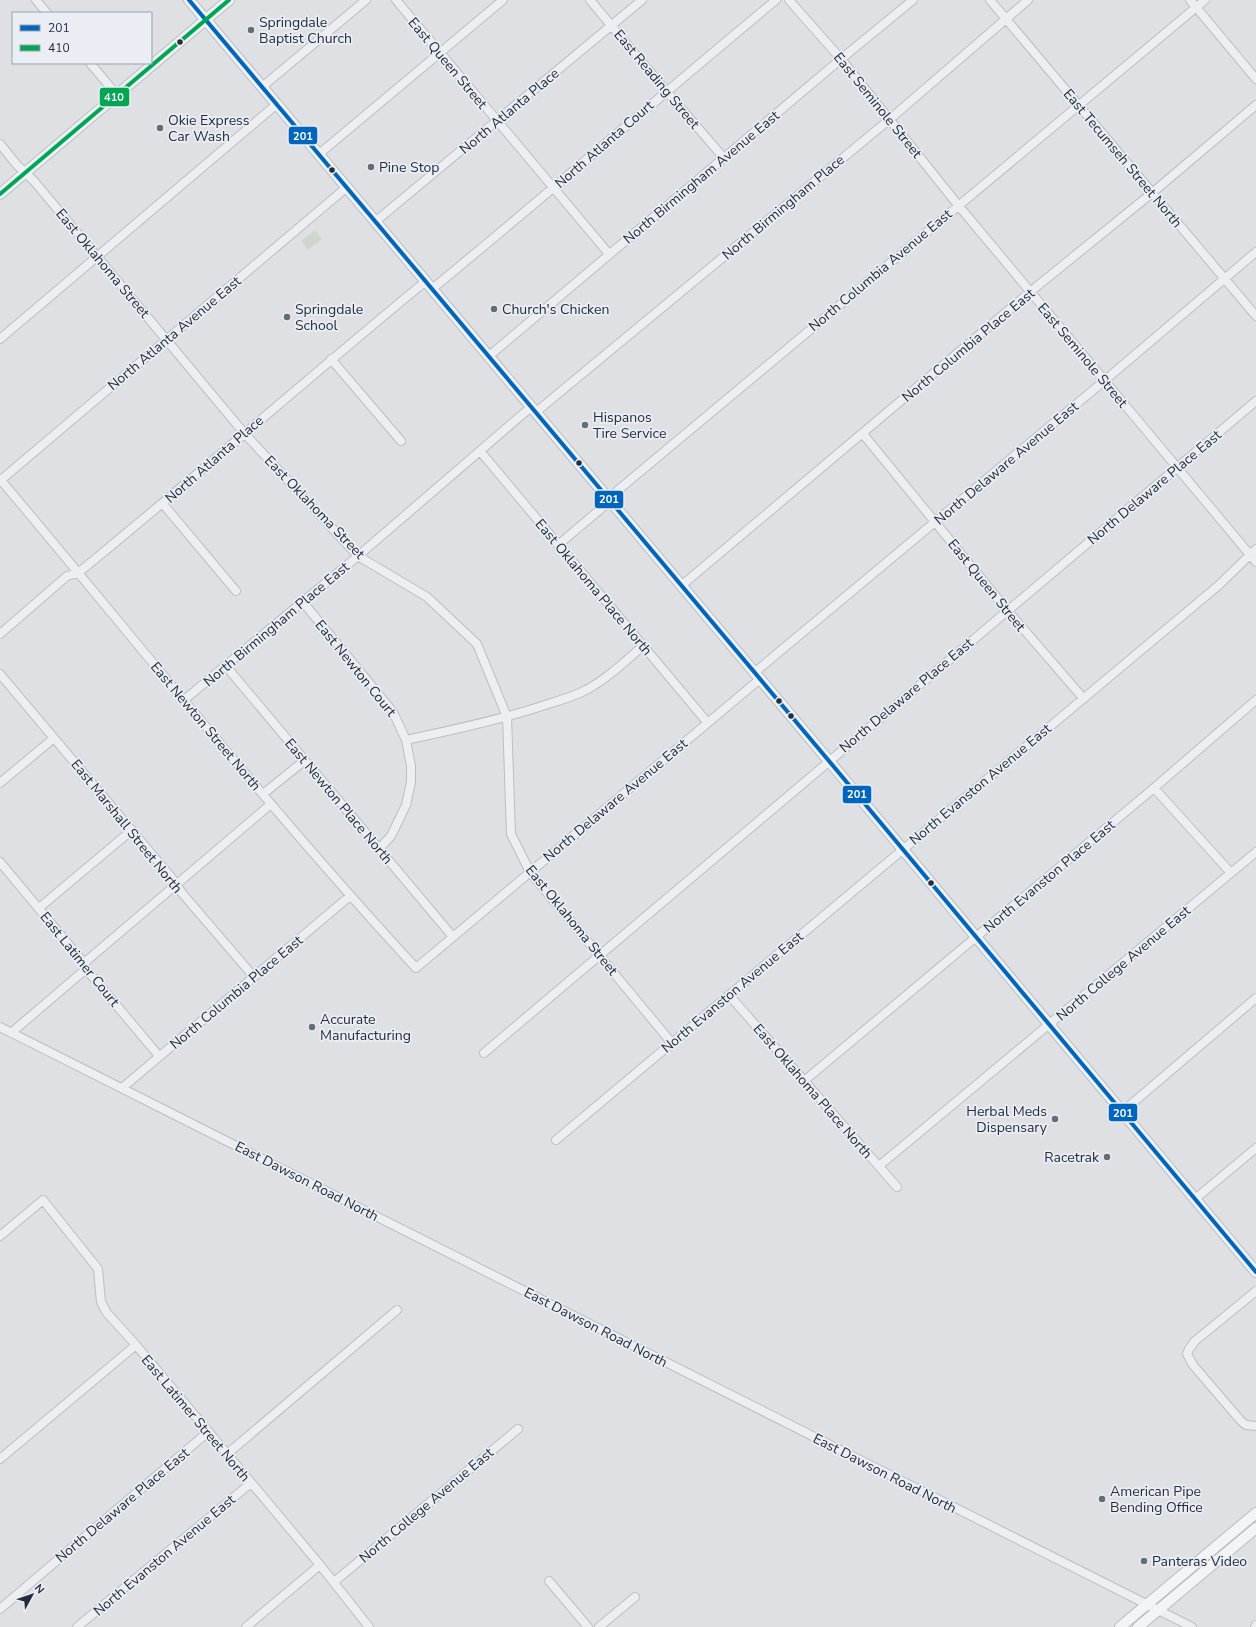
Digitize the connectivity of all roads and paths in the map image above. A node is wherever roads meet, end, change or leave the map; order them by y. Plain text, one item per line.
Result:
1 (36, 0) edge
2 (189, 0) edge
3 (229, 0) edge
4 (366, 0) edge
5 (396, 0) edge
6 (503, 0) edge
7 (590, 0) edge
8 (642, 0) edge
9 (776, 0) edge
10 (789, 0) edge
11 (913, 0) edge
12 (990, 0) edge
13 (1028, 0) edge
14 (1190, 0) edge
15 (1205, 0) edge
16 (1196, 8) junction
17 (46, 12) edge
18 (1006, 18) junction
19 (206, 20) junction
20 (612, 26) junction
21 (440, 52) junction
22 (841, 59) junction
23 (91, 64) edge
24 (1256, 79) edge
25 (262, 87) junction
26 (666, 91) junction
27 (117, 95) junction
28 (277, 104) junction
29 (1256, 105) edge
30 (1079, 106) junction
31 (890, 119) junction
32 (497, 121) junction
33 (0, 144) edge
34 (319, 154) junction
35 (724, 158) junction
36 (25, 172) junction
37 (347, 187) junction
38 (554, 188) junction
39 (1152, 193) junction
40 (0, 194) edge
41 (958, 205) junction
42 (376, 221) junction
43 (1256, 252) edge
44 (609, 254) junction
45 (97, 256) junction
46 (1225, 278) junction
47 (429, 285) junction
48 (1030, 292) junction
49 (1256, 316) edge
50 (0, 339) edge
51 (166, 340) junction
52 (489, 356) junction
53 (331, 359) junction
54 (1104, 381) junction
55 (1256, 401) edge
56 (533, 409) junction
57 (244, 433) junction
58 (863, 434) junction
59 (401, 441) dead end
60 (480, 451) junction
61 (1177, 466) junction
62 (0, 480) edge
63 (609, 500) junction
64 (163, 504) junction
65 (936, 522) junction
66 (558, 545) junction
67 (1253, 552) edge
68 (358, 556) junction
69 (1256, 562) edge
70 (78, 573) junction
71 (681, 586) junction
72 (236, 591) dead end
73 (302, 601) junction
74 (1007, 610) junction
75 (0, 634) edge
76 (643, 646) junction
77 (225, 665) junction
78 (0, 674) edge
79 (757, 676) junction
80 (1083, 698) junction
81 (184, 700) junction
82 (1256, 700) edge
83 (507, 717) junction
84 (707, 722) junction
85 (54, 738) junction
86 (406, 740) junction
87 (304, 761) junction
88 (829, 761) junction
89 (0, 783) edge
90 (1154, 788) junction
91 (263, 794) junction
92 (271, 804) junction
93 (132, 830) junction
94 (379, 849) junction
95 (902, 850) junction
96 (1256, 852) edge
97 (0, 862) edge
98 (530, 872) junction
99 (1231, 873) junction
100 (176, 884) junction
101 (350, 896) junction
102 (39, 908) junction
103 (453, 937) junction
104 (976, 937) junction
105 (599, 955) junction
106 (85, 966) junction
107 (416, 968) joint
108 (254, 977) junction
109 (729, 995) junction
110 (1256, 998) edge
111 (1049, 1025) junction
112 (0, 1027) edge
113 (12, 1032) junction
114 (671, 1042) junction
115 (484, 1053) dead end
116 (159, 1056) junction
117 (804, 1081) junction
118 (122, 1088) junction
119 (1122, 1112) junction
120 (556, 1140) dead end
121 (1256, 1148) edge
122 (879, 1166) junction
123 (897, 1187) dead end
124 (1195, 1199) junction
125 (0, 1236) edge
126 (1256, 1272) edge
127 (1256, 1291) edge
128 (397, 1310) dead end
129 (136, 1345) junction
130 (1253, 1426) edge
131 (518, 1429) dead end
132 (208, 1432) junction
133 (227, 1454) junction
134 (0, 1460) edge
135 (251, 1483) junction
136 (1256, 1513) edge
137 (1256, 1528) edge
138 (1216, 1546) junction
139 (1224, 1555) junction
140 (320, 1565) junction
141 (549, 1581) dead end
142 (334, 1582) junction
143 (635, 1596) dead end
144 (1148, 1604) junction
145 (0, 1609) edge
146 (1159, 1609) junction
147 (77, 1627) edge
148 (246, 1627) edge
149 (369, 1627) edge
150 (588, 1627) edge
151 (599, 1627) edge
152 (1120, 1627) edge
153 (1138, 1627) edge
154 (1192, 1627) edge

1 - 17 street
2 - 19 main road
3 - 19 main road
4 - 25 street
5 - 21 street, East Queen Street
6 - 21 street
7 - 20 street, East Reading Street
8 - 20 street, North Atlanta Place
9 - 26 street, North Atlanta Court
10 - 22 street, East Seminole Street
11 - 22 street, North Birmingham Avenue East
12 - 18 street, East Tecumseh Street North
13 - 18 street, North Birmingham Place
14 - 16 street
15 - 16 street, North Columbia Avenue East
16 - 24 street
16 - 30 street, North Columbia Avenue East
18 - 30 street, East Tecumseh Street North
18 - 31 street, North Birmingham Place
19 - 25 main road
19 - 27 main road
20 - 26 street, East Reading Street
20 - 32 street, North Atlanta Place
21 - 32 street, East Queen Street
21 - 34 street
22 - 31 street, East Seminole Street
22 - 35 street, North Birmingham Avenue East
23 - 27 street
25 - 28 main road
26 - 35 street, East Reading Street
26 - 38 street, North Atlanta Court
27 - 36 main road
28 - 34 main road
28 - 45 street
29 - 39 street, North Columbia Place East
30 - 39 street, East Tecumseh Street North
30 - 41 street, North Columbia Avenue East
31 - 41 street, East Seminole Street
31 - 56 street, North Birmingham Place
32 - 38 street, East Queen Street
32 - 42 street, North Atlanta Place
33 - 36 street, East Oklahoma Street
34 - 37 main road
35 - 44 street, North Birmingham Avenue East
36 - 40 main road
36 - 45 street, East Oklahoma Street
37 - 42 main road
37 - 51 street, North Atlanta Avenue East
38 - 44 street, East Queen Street
38 - 47 street, North Atlanta Court
39 - 46 street, East Tecumseh Street North
39 - 48 street, North Columbia Place East
41 - 48 street, East Seminole Street
41 - 63 street, North Columbia Avenue East
42 - 47 main road
43 - 46 street, North Delaware Avenue East
44 - 52 street, North Birmingham Avenue East
45 - 50 street
45 - 51 street, East Oklahoma Street
46 - 49 street, East Tecumseh Street North
46 - 54 street, North Delaware Avenue East
47 - 52 main road
47 - 53 street, North Atlanta Place
48 - 54 street, East Seminole Street
48 - 58 street, North Columbia Place East
51 - 57 street, East Oklahoma Street
51 - 62 street, North Atlanta Avenue East
52 - 56 main road
53 - 57 street, North Atlanta Place
53 - 59 street
54 - 61 street, East Seminole Street
54 - 65 street, North Delaware Avenue East
55 - 61 street, North Delaware Place East
56 - 60 street, North Birmingham Place East
56 - 63 main road
57 - 64 street, North Atlanta Place
57 - 68 street, East Oklahoma Street
58 - 65 street, East Queen Street
58 - 71 street, North Columbia Place East
60 - 66 street, East Oklahoma Place North
60 - 68 street, North Birmingham Place East
61 - 67 street, East Seminole Street
61 - 74 street, North Delaware Place East
62 - 70 street, East Newton Street North
63 - 66 street, North Columbia Avenue East
63 - 71 main road
64 - 70 street, North Atlanta Place
64 - 72 street
65 - 74 street, East Queen Street
65 - 79 street, North Delaware Avenue East
66 - 76 street, East Oklahoma Place North
67 - 69 street, East Seminole Street
67 - 80 street, North Evanston Avenue East
68 - 73 street, North Birmingham Place East
68 - 83 street, East Oklahoma Street
70 - 75 street, North Atlanta Place
70 - 81 street, East Newton Street North
71 - 79 main road
73 - 77 street, North Birmingham Place East
73 - 86 street, East Newton Court
74 - 80 street, East Queen Street
74 - 88 street, North Delaware Place East
76 - 83 street
76 - 84 street, East Oklahoma Place North
77 - 81 street, North Birmingham Place East
77 - 87 street, East Newton Place North
78 - 85 street, East Marshall Street North
79 - 84 street, North Delaware Avenue East
79 - 88 main road
80 - 95 street, North Evanston Avenue East
81 - 91 street, East Newton Street North
82 - 90 street, North Evanston Place East
83 - 86 street
83 - 98 street, East Oklahoma Street
84 - 98 street, North Delaware Avenue East
85 - 89 street
85 - 93 street, East Marshall Street North
86 - 94 street, East Newton Court
87 - 91 street
87 - 94 street, East Newton Place North
88 - 95 main road
88 - 105 street, North Delaware Place East
90 - 99 street
90 - 104 street, North Evanston Place East
91 - 92 street, East Newton Street North
92 - 100 street
92 - 101 street, East Newton Street North
93 - 100 street, East Marshall Street North
93 - 102 street
94 - 103 street, East Newton Place North
95 - 104 main road
95 - 109 street, North Evanston Avenue East
96 - 99 street, North College Avenue East
97 - 102 street, East Latimer Court
98 - 103 street, North Delaware Avenue East
98 - 105 street, East Oklahoma Street
99 - 111 street, North College Avenue East
100 - 106 street
100 - 108 street, East Marshall Street North
101 - 107 street, East Newton Street North
101 - 108 street, North Columbia Place East
102 - 106 street, East Latimer Court
103 - 107 street, North Delaware Avenue East
104 - 111 main road
104 - 117 street, North Evanston Place East
105 - 114 street, East Oklahoma Street
105 - 115 street, North Delaware Place East
106 - 113 street
106 - 116 street, East Latimer Court
108 - 116 street, North Columbia Place East
109 - 114 street, North Evanston Avenue East
109 - 117 street, East Oklahoma Place North
110 - 119 street
111 - 119 main road
111 - 122 street, North College Avenue East
112 - 113 street, East Dawson Road North
113 - 118 street, East Dawson Road North
114 - 120 street, North Evanston Avenue East
116 - 118 street, North Columbia Place East
117 - 122 street, East Oklahoma Place North
118 - 144 street, East Dawson Road North
119 - 124 main road
121 - 124 street
122 - 123 street, East Oklahoma Place North
124 - 126 main road
125 - 129 street, East Latimer Street North
127 - 130 street
128 - 133 street
129 - 132 street, East Latimer Street North
129 - 134 street
131 - 142 street, North College Avenue East
132 - 133 street, East Latimer Street North
132 - 145 street, North Delaware Place East
133 - 135 street, East Latimer Street North
135 - 140 street, East Latimer Street North
135 - 147 street, North Evanston Avenue East
136 - 138 main road
137 - 139 main road
138 - 139 main road
138 - 144 main road
139 - 146 main road
140 - 142 street, East Latimer Street North
140 - 148 street
141 - 150 street
142 - 149 street, East Latimer Street North
143 - 151 street
144 - 146 street, East Dawson Road North
144 - 152 main road
146 - 153 main road
146 - 154 street, East Dawson Road North

